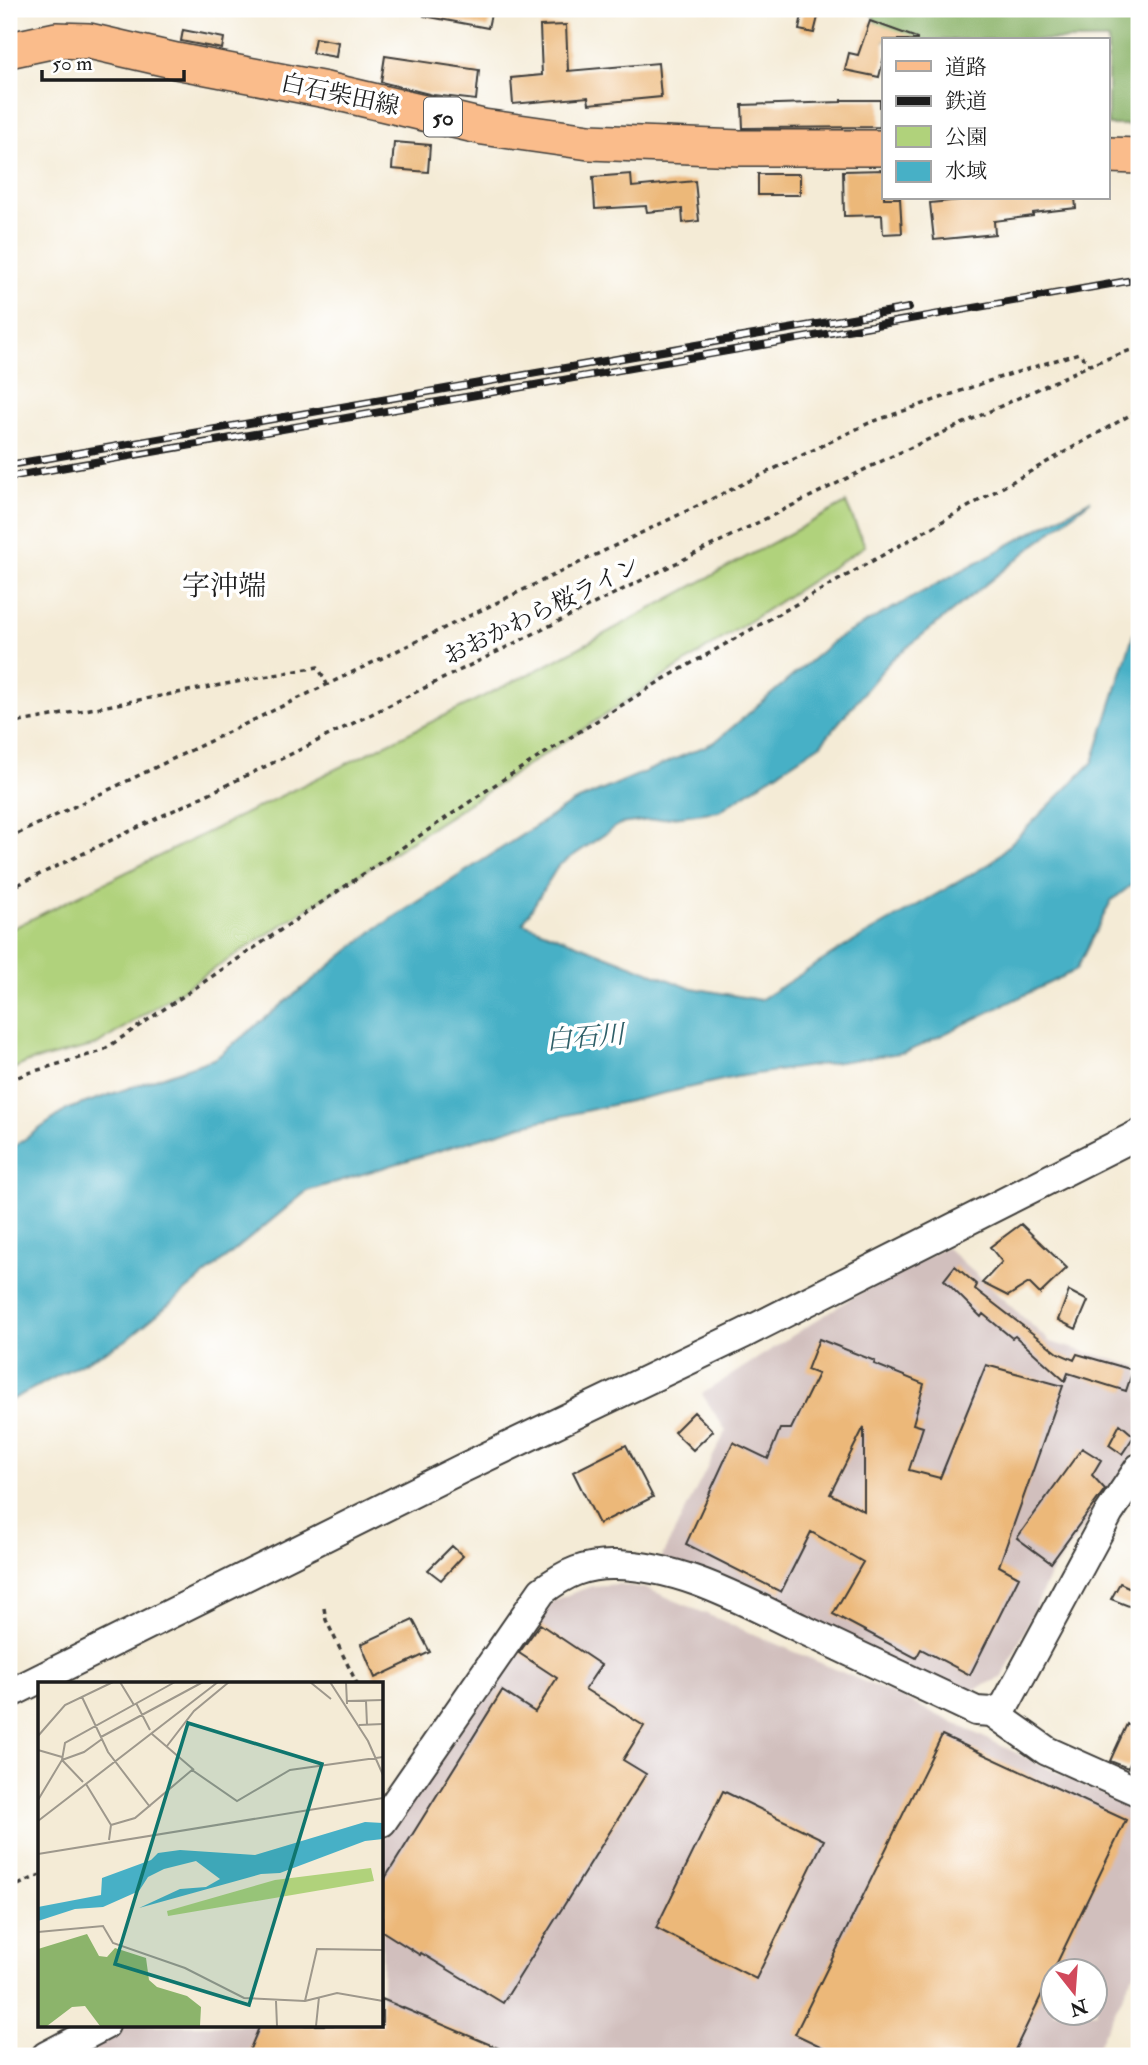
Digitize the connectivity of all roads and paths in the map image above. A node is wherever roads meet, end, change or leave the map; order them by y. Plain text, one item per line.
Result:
1 (9, 50) edge
2 (882, 148) edge
3 (1110, 155) edge
4 (1139, 156) edge
5 (1139, 347) edge
6 (1090, 365) junction
7 (1139, 410) edge
8 (327, 684) junction
9 (9, 724) edge
10 (9, 838) edge
11 (9, 889) edge
12 (9, 1081) edge
13 (1139, 1134) edge
14 (1139, 1468) edge
15 (324, 1608) dead end
16 (356, 1682) edge
17 (9, 1694) edge
18 (992, 1712) junction
19 (1139, 1792) edge
20 (383, 1821) edge
21 (38, 1876) edge
22 (9, 1889) edge
23 (103, 2026) edge
24 (46, 2056) edge

1 - 2 main road, 白石柴田線 / 50
3 - 4 main road
5 - 6 path, おおかわら桜ライン
6 - 8 path
6 - 11 path, おおかわら桜ライン
7 - 12 path
8 - 9 path
8 - 10 path
13 - 17 street
14 - 18 street
15 - 16 path
18 - 19 street
18 - 20 street
21 - 22 path
23 - 24 street

